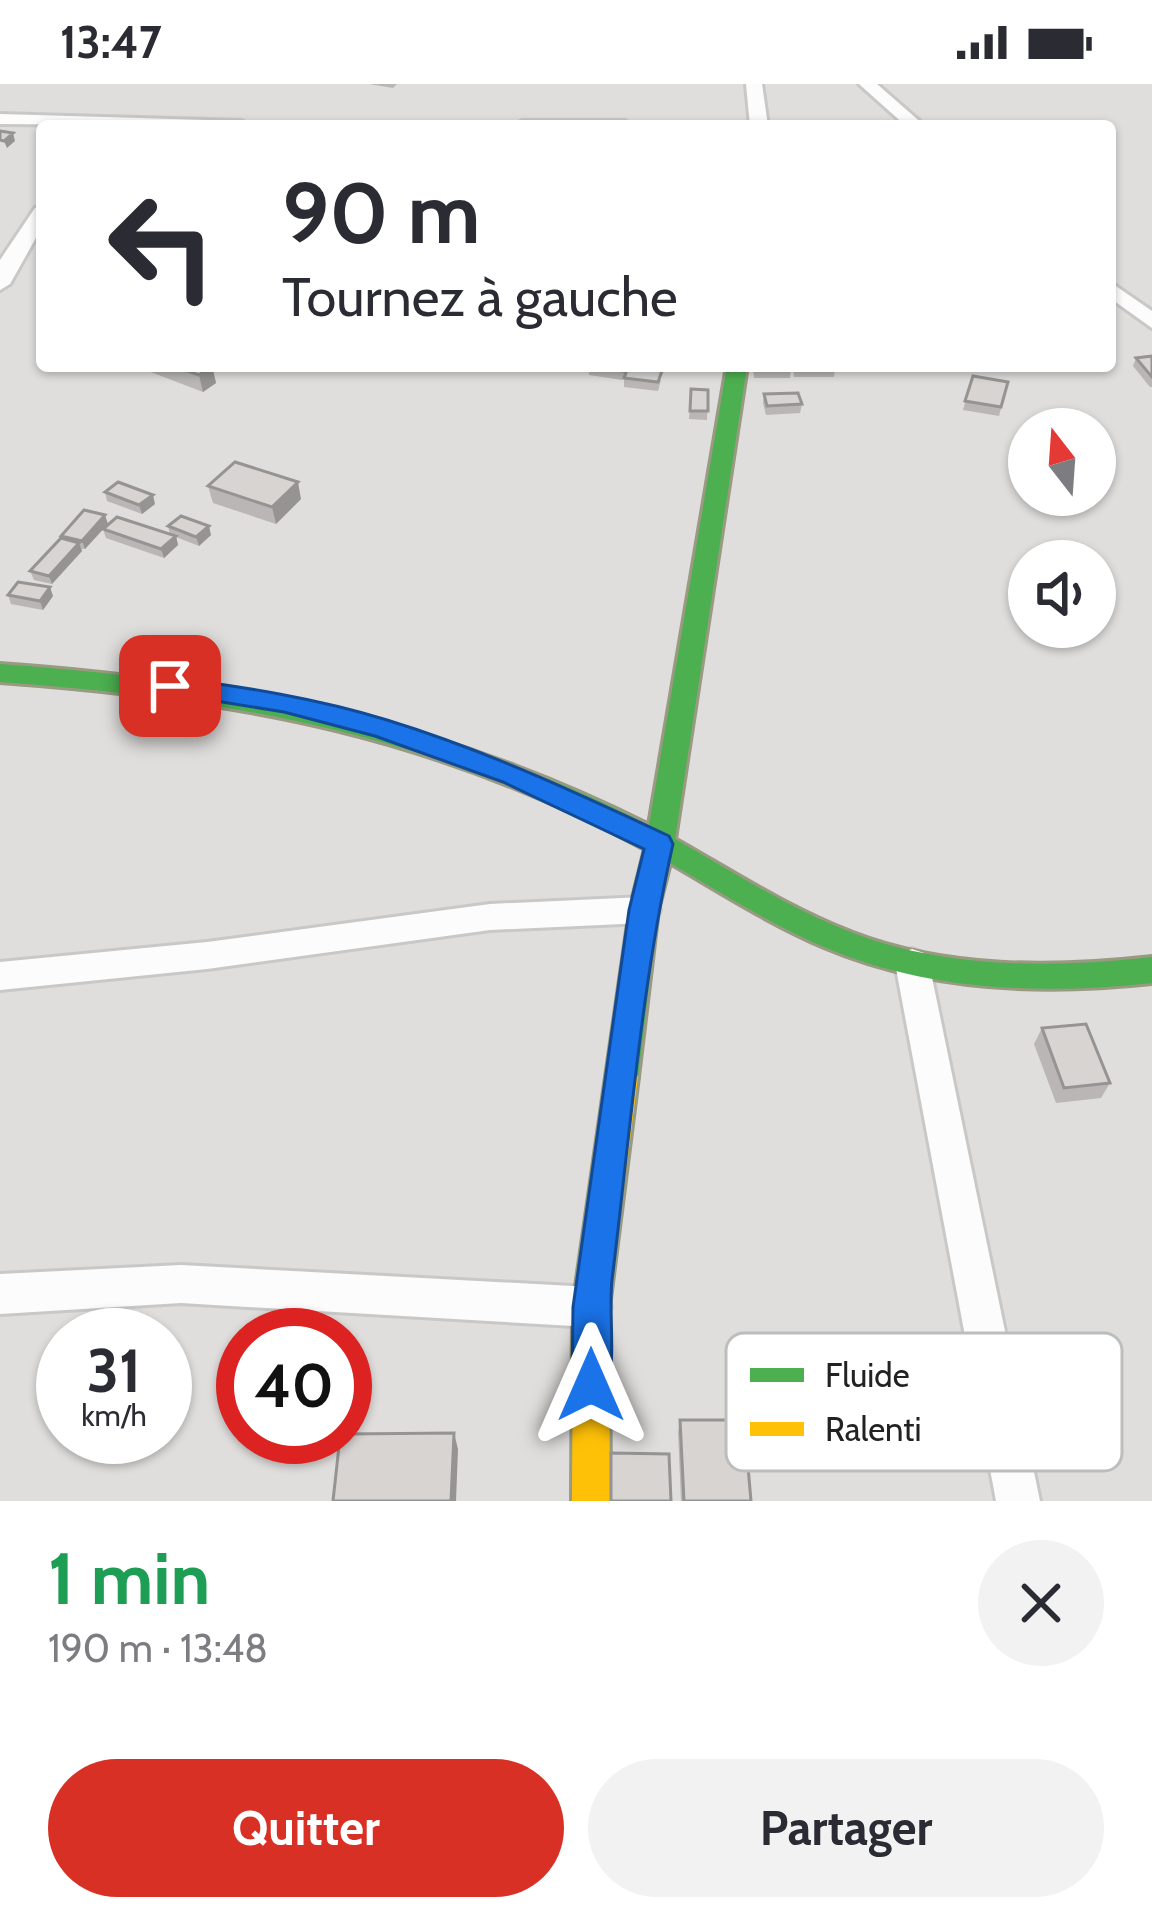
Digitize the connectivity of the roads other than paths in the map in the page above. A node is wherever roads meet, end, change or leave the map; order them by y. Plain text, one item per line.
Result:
1 (754, 84) edge
2 (867, 84) edge
3 (0, 118) edge
4 (40, 120) edge
5 (758, 120) edge
6 (909, 120) edge
7 (36, 221) edge
8 (0, 284) edge
9 (1116, 293) edge
10 (1152, 322) edge
11 (736, 372) edge
12 (0, 673) edge
13 (659, 844) junction
14 (644, 910) junction
15 (912, 962) junction
16 (1152, 970) edge
17 (0, 976) edge
18 (0, 1294) edge
19 (591, 1307) junction
20 (985, 1333) edge
21 (1012, 1471) edge
22 (591, 1501) edge
23 (1018, 1501) edge

1 - 5 street
2 - 6 street
3 - 4 street
7 - 8 street
9 - 10 street
11 - 13 street
12 - 13 street
13 - 14 street
13 - 15 street
14 - 17 street
14 - 19 street
15 - 16 street
15 - 20 street
18 - 19 street
19 - 22 street
21 - 23 street

